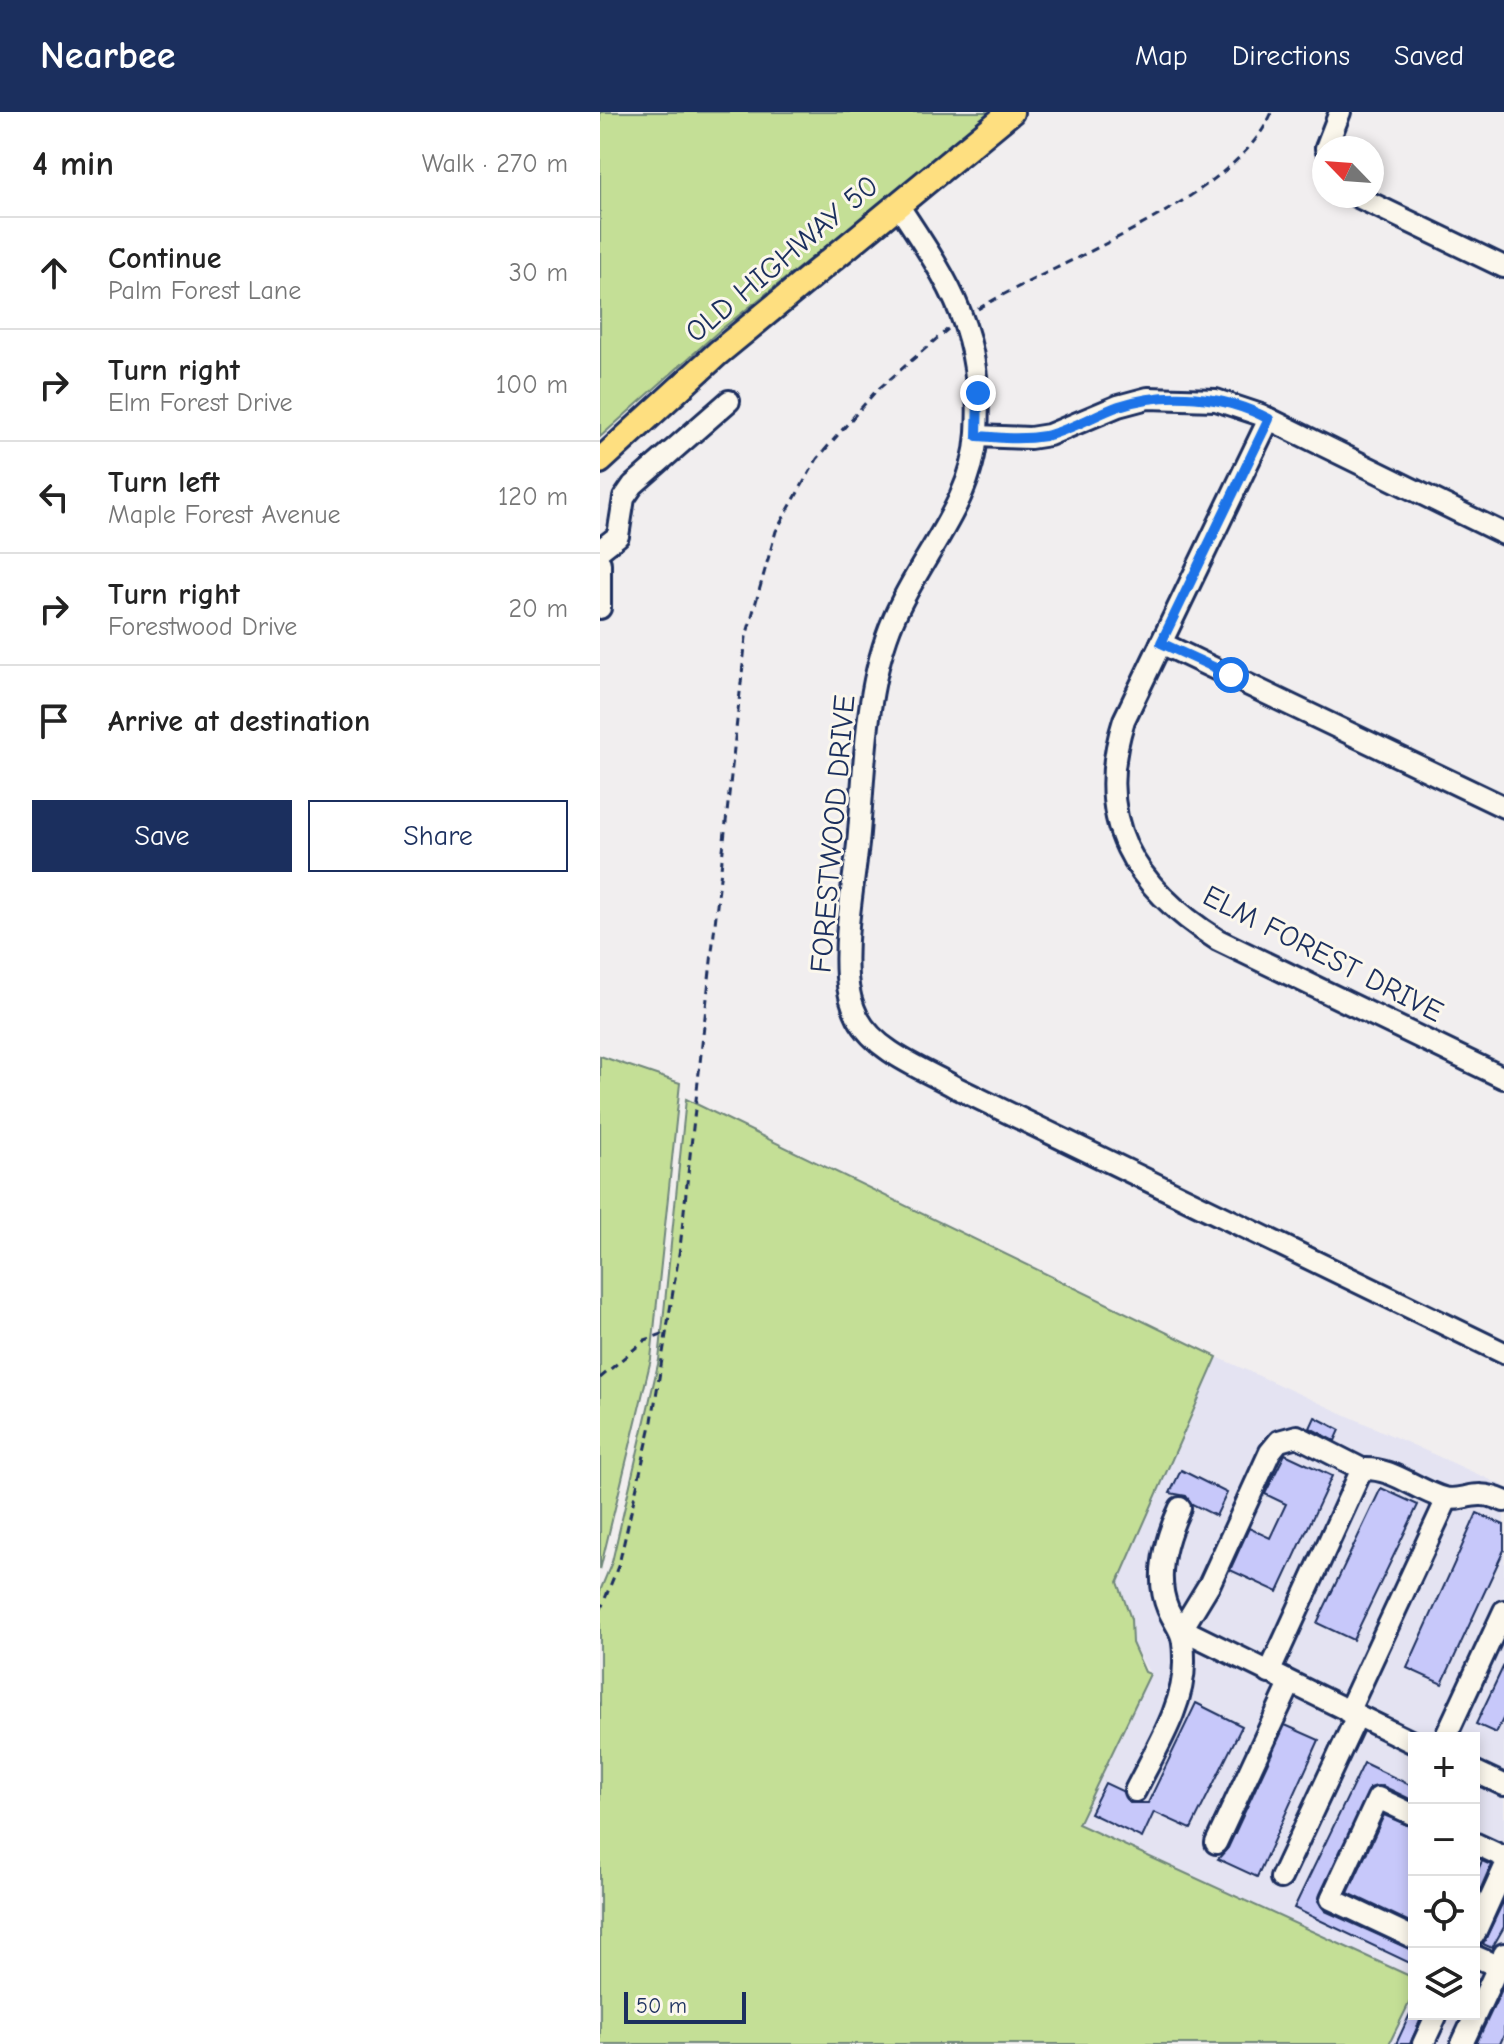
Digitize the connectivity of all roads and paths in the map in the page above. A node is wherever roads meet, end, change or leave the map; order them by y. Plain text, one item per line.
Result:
1 (1011, 112) edge
2 (1272, 112) edge
3 (1340, 112) edge
4 (1331, 136) edge
5 (898, 205) junction
6 (1381, 208) edge
7 (1504, 267) edge
8 (964, 318) junction
9 (729, 401) dead end
10 (1269, 419) junction
11 (977, 436) junction
12 (600, 461) edge
13 (1504, 534) edge
14 (600, 550) edge
15 (600, 563) edge
16 (600, 608) edge
17 (1161, 643) junction
18 (1504, 807) edge
19 (1504, 1078) edge
20 (666, 1333) junction
21 (1504, 1353) edge
22 (600, 1378) edge
23 (1362, 1469) junction
24 (1447, 1499) junction
25 (1504, 1501) edge
26 (1180, 1508) dead end
27 (600, 1611) edge
28 (1504, 1611) edge
29 (1182, 1629) junction
30 (1269, 1673) junction
31 (1290, 1684) junction
32 (1353, 1714) junction
33 (1448, 1732) edge
34 (1408, 1740) edge
35 (1480, 1773) edge
36 (1503, 1781) edge
37 (1135, 1791) dead end
38 (1408, 1812) edge
39 (1216, 1843) dead end
40 (1480, 1846) edge
41 (1504, 1857) edge
42 (1504, 1869) edge
43 (1281, 1878) dead end
44 (1480, 1922) edge
45 (1408, 1935) edge
46 (1480, 1958) edge
47 (1502, 1963) edge
48 (1434, 2020) edge
49 (1423, 2044) edge
50 (1462, 2044) edge

1 - 5 main road, OLD HIGHWAY 50
2 - 8 path
3 - 4 street
5 - 8 street, FORESTWOOD DRIVE
5 - 12 main road, OLD HIGHWAY 50
6 - 7 street
8 - 11 street, FORESTWOOD DRIVE
8 - 20 path
9 - 14 street
10 - 11 street
10 - 13 street
10 - 17 street, ELM FOREST DRIVE
11 - 21 street, FORESTWOOD DRIVE
15 - 16 street
17 - 18 street
17 - 19 street, ELM FOREST DRIVE
20 - 22 path
20 - 27 path
23 - 24 street
23 - 29 street
23 - 30 street
24 - 25 street
24 - 32 street
26 - 29 street
28 - 33 street
29 - 30 street
29 - 37 street
30 - 31 street
31 - 32 street
31 - 39 street
32 - 34 street
32 - 43 street
35 - 36 street
38 - 45 street
40 - 41 street
42 - 44 street
46 - 47 street
47 - 50 street
48 - 49 street

